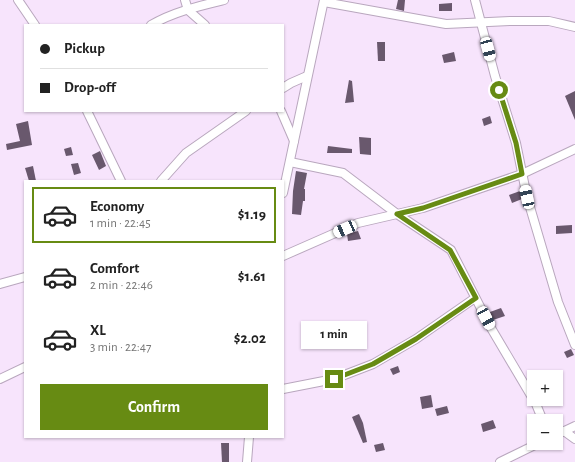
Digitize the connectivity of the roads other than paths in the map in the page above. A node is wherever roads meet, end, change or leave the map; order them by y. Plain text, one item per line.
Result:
1 (18, 0) edge
2 (185, 0) edge
3 (224, 0) edge
4 (475, 0) edge
5 (324, 1) edge
6 (188, 10) junction
7 (480, 22) junction
8 (34, 24) edge
9 (153, 24) edge
10 (204, 24) edge
11 (575, 27) edge
12 (308, 76) junction
13 (284, 87) edge
14 (88, 112) edge
15 (245, 112) edge
16 (280, 112) edge
17 (294, 142) junction
18 (575, 149) edge
19 (290, 162) junction
20 (522, 174) junction
21 (122, 180) edge
22 (162, 180) edge
23 (284, 189) edge
24 (397, 214) junction
25 (284, 256) edge
26 (24, 277) edge
27 (0, 284) edge
28 (476, 298) junction
29 (575, 345) edge
30 (24, 367) edge
31 (0, 379) edge
32 (284, 389) edge
33 (540, 414) edge
34 (575, 426) edge
35 (564, 431) joint
36 (250, 438) edge
37 (575, 439) edge
38 (527, 449) edge
39 (246, 462) edge
40 (500, 462) edge

1 - 8 street
2 - 6 street
3 - 6 street
4 - 7 street
5 - 7 street
5 - 12 street
6 - 9 street
6 - 10 street
7 - 11 street
7 - 20 street
12 - 13 street
12 - 17 street
14 - 21 street
15 - 22 street
16 - 17 street
17 - 19 street
18 - 20 street
19 - 23 street
19 - 24 street
20 - 24 street
20 - 29 street
24 - 25 street
24 - 28 street
26 - 27 street
28 - 32 street
28 - 33 street
30 - 31 street
34 - 35 street
35 - 37 street
36 - 39 street
38 - 40 street

